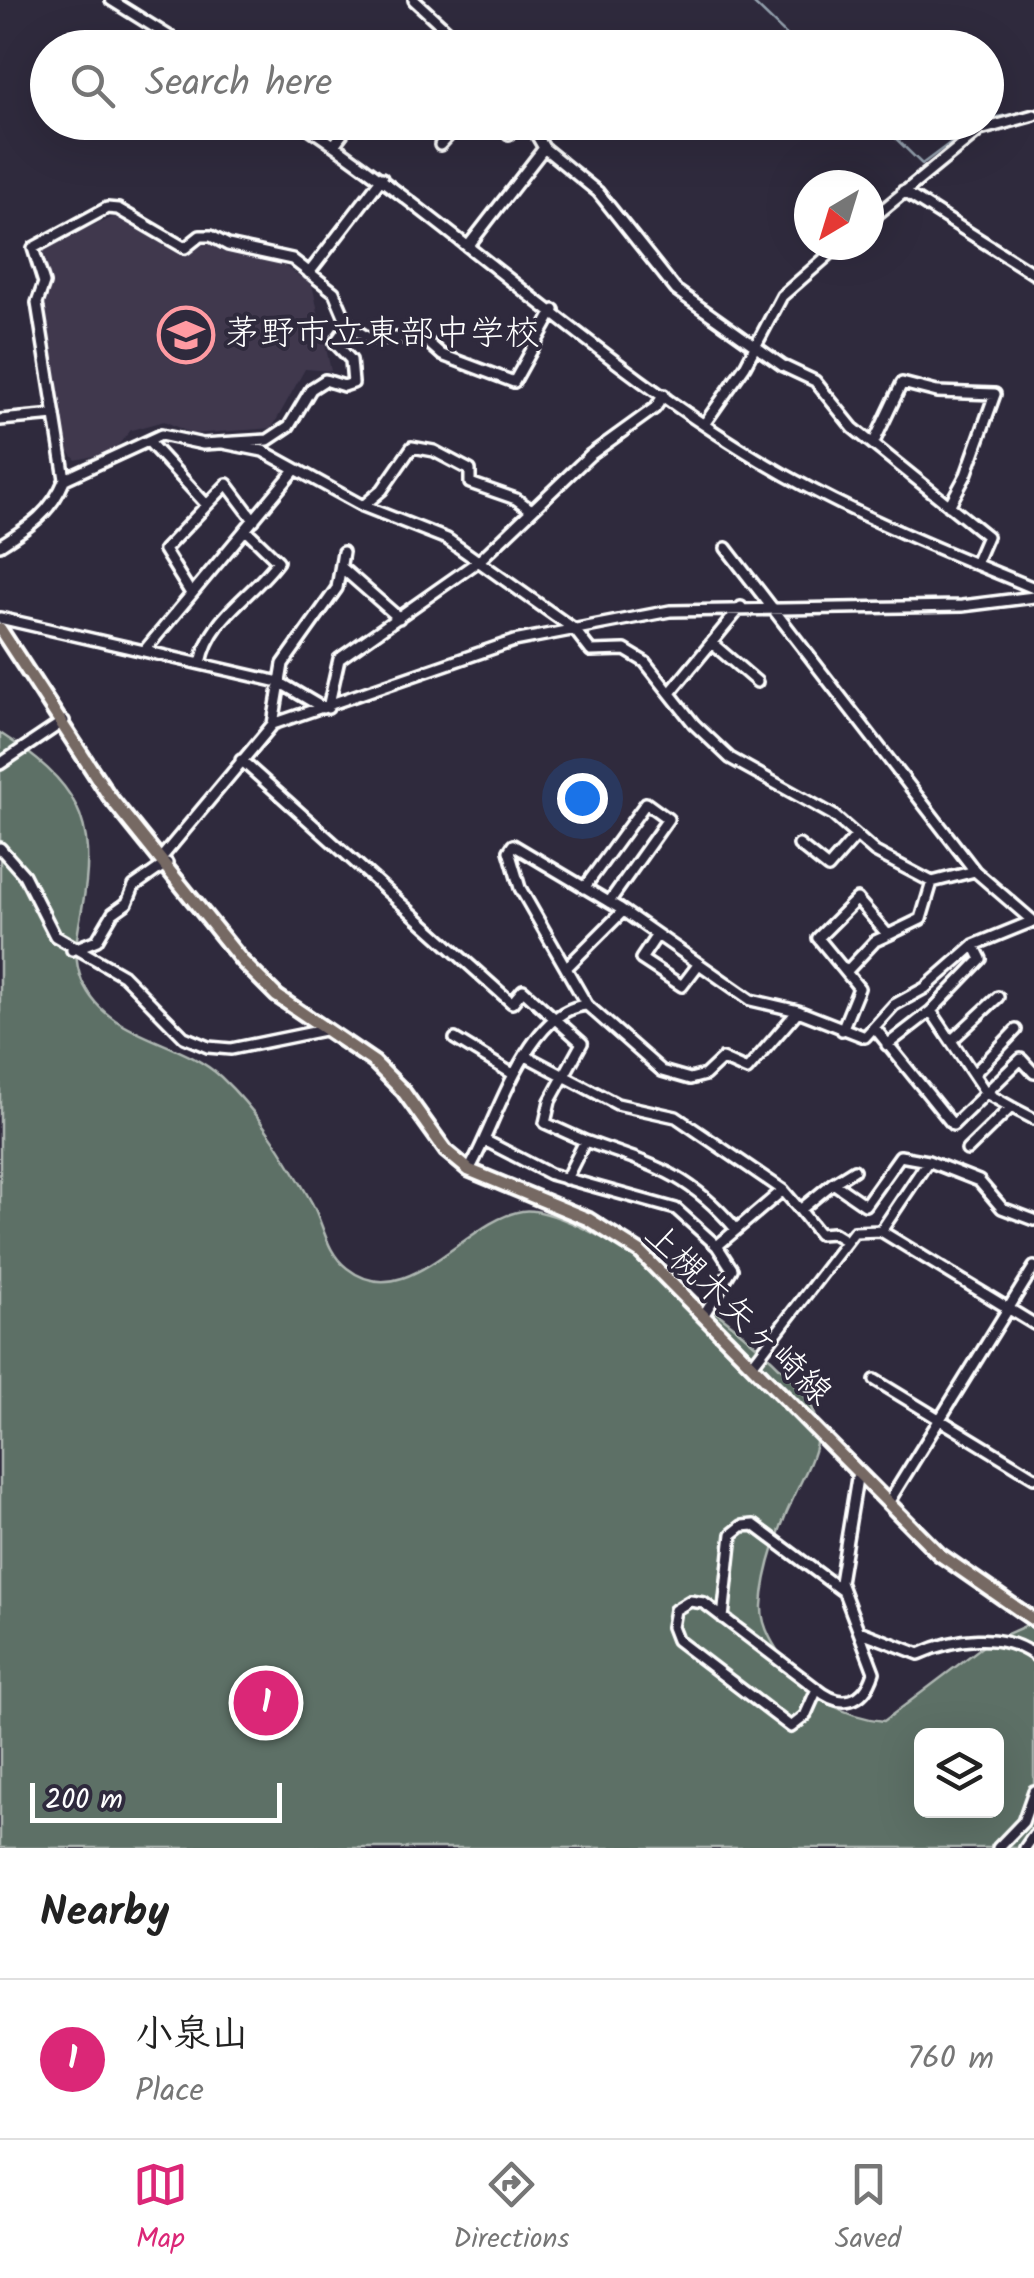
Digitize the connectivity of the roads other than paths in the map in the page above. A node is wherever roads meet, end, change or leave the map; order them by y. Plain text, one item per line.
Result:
1 (111, 0) edge
2 (414, 0) edge
3 (159, 30) edge
4 (446, 30) edge
5 (1029, 116) edge
6 (1004, 123) edge
7 (1034, 124) edge
8 (327, 140) edge
9 (338, 140) edge
10 (445, 140) edge
11 (538, 140) edge
12 (967, 140) edge
13 (334, 145) junction
14 (440, 145) dead end
15 (544, 148) junction
16 (382, 178) junction
17 (902, 190) junction
18 (884, 207) edge
19 (469, 245) junction
20 (823, 260) edge
21 (309, 273) junction
22 (1034, 274) edge
23 (554, 310) junction
24 (348, 325) junction
25 (755, 346) junction
26 (664, 395) junction
27 (55, 415) junction
28 (0, 420) edge
29 (705, 423) junction
30 (148, 441) junction
31 (223, 443) junction
32 (873, 444) junction
33 (294, 471) junction
34 (64, 479) junction
35 (205, 503) junction
36 (364, 506) junction
37 (949, 506) junction
38 (530, 509) junction
39 (254, 520) junction
40 (246, 530) junction
41 (0, 545) edge
42 (726, 548) dead end
43 (343, 552) dead end
44 (480, 560) junction
45 (975, 564) junction
46 (342, 568) junction
47 (1034, 588) edge
48 (190, 592) junction
49 (1034, 596) edge
50 (741, 607) junction
51 (776, 607) junction
52 (0, 618) edge
53 (399, 618) junction
54 (0, 629) edge
55 (574, 629) junction
56 (714, 645) junction
57 (144, 650) junction
58 (201, 663) junction
59 (757, 682) dead end
60 (282, 683) junction
61 (670, 693) junction
62 (326, 708) junction
63 (64, 721) junction
64 (273, 724) junction
65 (241, 760) junction
66 (0, 764) edge
67 (856, 836) junction
68 (799, 845) dead end
69 (0, 848) edge
70 (165, 860) junction
71 (975, 870) junction
72 (932, 882) junction
73 (584, 888) junction
74 (609, 902) junction
75 (624, 911) junction
76 (1034, 922) edge
77 (657, 935) junction
78 (888, 935) junction
79 (974, 946) junction
80 (72, 950) junction
81 (698, 964) junction
82 (568, 966) junction
83 (846, 972) junction
84 (998, 996) dead end
85 (587, 1005) junction
86 (798, 1011) junction
87 (931, 1011) junction
88 (556, 1018) junction
89 (874, 1027) junction
90 (324, 1030) junction
91 (842, 1030) junction
92 (1016, 1030) dead end
93 (456, 1038) dead end
94 (952, 1040) junction
95 (888, 1045) junction
96 (526, 1056) junction
97 (1034, 1073) edge
98 (513, 1074) junction
99 (974, 1074) junction
100 (564, 1075) junction
101 (986, 1093) junction
102 (1011, 1107) junction
103 (1034, 1119) edge
104 (486, 1142) junction
105 (585, 1142) junction
106 (967, 1150) dead end
107 (928, 1161) junction
108 (469, 1170) junction
109 (854, 1170) dead end
110 (566, 1179) junction
111 (833, 1183) junction
112 (783, 1190) junction
113 (800, 1210) junction
114 (1034, 1220) edge
115 (736, 1228) junction
116 (881, 1230) junction
117 (846, 1241) junction
118 (717, 1246) junction
119 (1034, 1268) edge
120 (1008, 1309) junction
121 (703, 1316) junction
122 (1034, 1324) edge
123 (752, 1364) junction
124 (875, 1380) dead end
125 (942, 1420) junction
126 (858, 1472) junction
127 (1034, 1477) edge
128 (888, 1503) junction
129 (843, 1592) junction
130 (723, 1618) junction
131 (1034, 1620) edge
132 (859, 1631) junction
133 (1034, 1655) edge
134 (818, 1689) junction
135 (1034, 1791) edge
136 (1034, 1834) edge
137 (998, 1848) edge
138 (1025, 1848) edge

1 - 3 street
2 - 4 street
5 - 6 street
5 - 7 street
8 - 13 street
9 - 13 street
10 - 14 street
11 - 15 street
12 - 17 street
13 - 16 street
15 - 19 street
15 - 25 street
16 - 19 street
16 - 21 street
17 - 18 street
17 - 22 street
19 - 23 street
20 - 25 street
21 - 24 street
21 - 27 street
23 - 24 street
23 - 26 street
24 - 31 street
25 - 29 street
25 - 32 street
26 - 29 street
26 - 38 street
27 - 28 street
27 - 34 street
29 - 45 street
30 - 31 street
30 - 34 street
30 - 35 street
31 - 33 street
32 - 37 street
32 - 37 street
33 - 36 street
33 - 39 street
34 - 41 street
35 - 39 street
35 - 48 street
36 - 38 street
36 - 44 street
37 - 45 street
38 - 44 street
39 - 40 street
40 - 48 street
40 - 58 street
42 - 51 street
43 - 46 street
44 - 53 street
44 - 55 street
45 - 47 street
46 - 53 street
46 - 60 street
48 - 57 street
49 - 51 street
50 - 51 street
50 - 55 street
50 - 56 street
51 - 71 street
52 - 57 street
53 - 62 street
54 - 63 main road, 上槻木矢ヶ崎線
55 - 61 street
55 - 62 street
56 - 59 street
56 - 61 street
57 - 58 street
58 - 60 street
60 - 62 street
60 - 64 street
61 - 67 street
62 - 64 street
63 - 66 street
63 - 70 main road, 上槻木矢ヶ崎線
64 - 65 street
65 - 70 street
65 - 88 street
67 - 68 street
67 - 72 street
69 - 80 street
70 - 80 street
70 - 90 main road, 上槻木矢ヶ崎線
71 - 72 street
71 - 76 street
72 - 78 street
73 - 74 street
73 - 74 street
73 - 82 street
74 - 75 street
75 - 77 street
75 - 82 street
76 - 79 street
77 - 81 street
77 - 81 street
78 - 83 street
78 - 83 street
79 - 87 street
79 - 89 street
80 - 90 street
81 - 86 street
82 - 85 street
83 - 91 street
84 - 94 street
85 - 86 street
85 - 88 street
86 - 91 street
87 - 94 street
87 - 95 street
88 - 96 street
88 - 100 street
89 - 91 street
89 - 95 street
90 - 108 main road, 上槻木矢ヶ崎線
92 - 99 street
93 - 98 street
94 - 99 street
95 - 101 street
96 - 98 street
96 - 100 street
97 - 101 street
98 - 104 street
99 - 101 street
100 - 105 street
100 - 112 street
101 - 102 street
102 - 103 street
102 - 106 street
104 - 108 street
104 - 110 street
105 - 110 street
105 - 115 street
107 - 111 street
107 - 114 street
107 - 116 street
108 - 121 main road, 上槻木矢ヶ崎線
109 - 111 street
110 - 118 street
111 - 113 street
112 - 113 street
112 - 115 street
113 - 117 street
115 - 118 street
116 - 117 street
116 - 120 street
117 - 123 street
118 - 121 street
119 - 120 street
120 - 122 street
120 - 125 street
121 - 123 main road, 上槻木矢ヶ崎線
123 - 126 main road, 上槻木矢ヶ崎線
124 - 125 street
125 - 127 street
125 - 128 street
126 - 128 main road, 上槻木矢ヶ崎線
126 - 129 street
128 - 131 main road, 上槻木矢ヶ崎線
129 - 130 street
129 - 132 street
130 - 134 street
130 - 134 street
132 - 133 street
132 - 134 street
135 - 137 street
136 - 138 street

